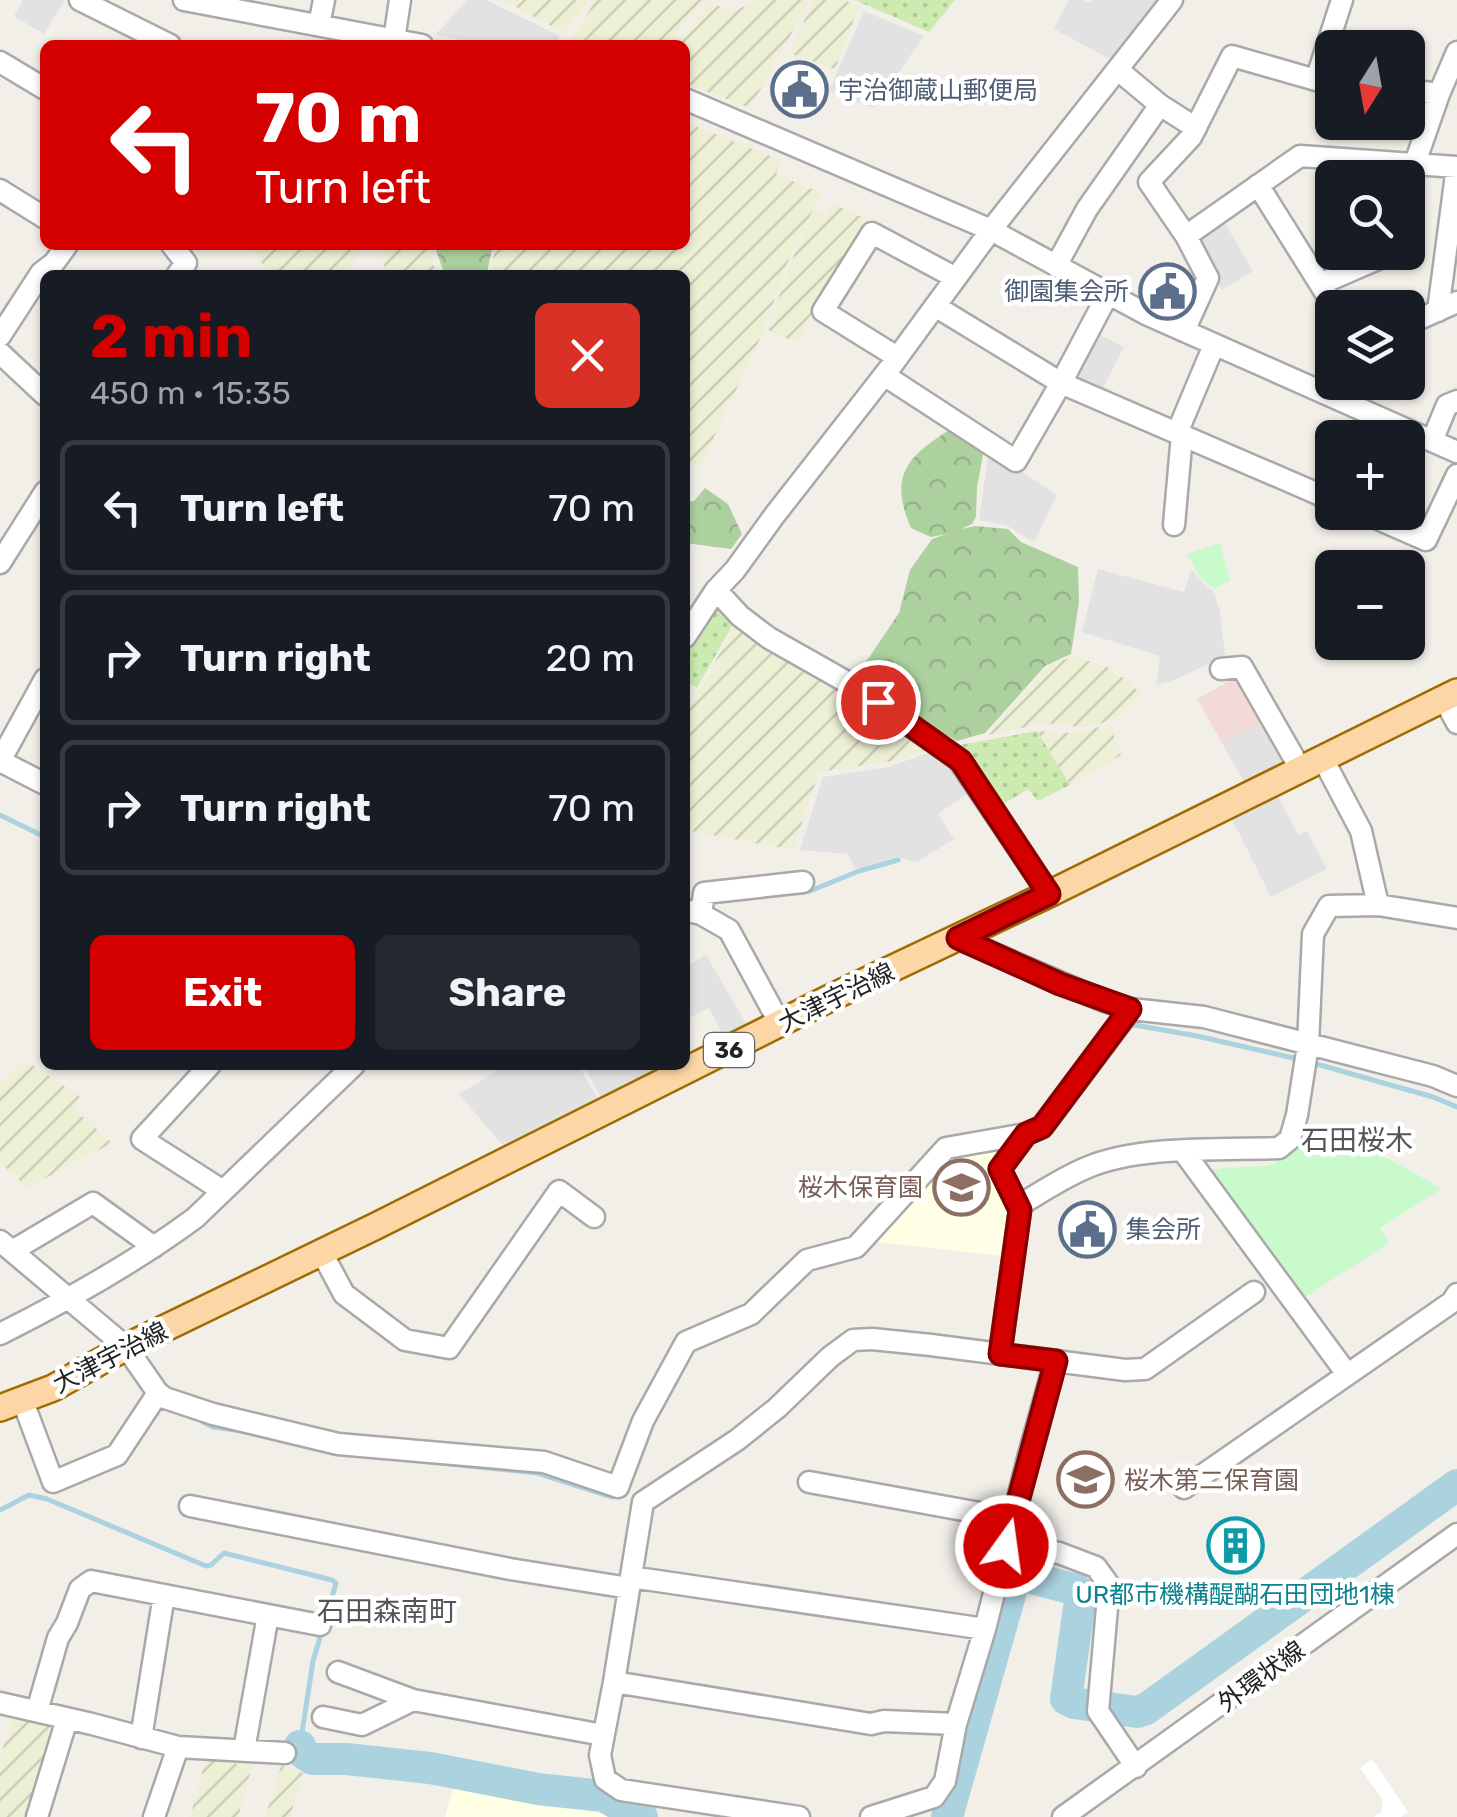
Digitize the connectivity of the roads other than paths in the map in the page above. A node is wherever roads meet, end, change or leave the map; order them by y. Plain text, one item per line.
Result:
1 (80, 0) edge
2 (184, 0) edge
3 (324, 0) edge
4 (400, 0) edge
5 (1172, 0) edge
6 (1342, 0) edge
7 (319, 25) junction
8 (1335, 30) edge
9 (160, 40) edge
10 (394, 40) joint
11 (1457, 52) edge
12 (0, 62) edge
13 (1118, 70) junction
14 (1315, 79) edge
15 (40, 87) edge
16 (1425, 92) edge
17 (1439, 94) junction
18 (690, 101) edge
19 (1160, 105) junction
20 (1196, 128) junction
21 (1328, 158) joint
22 (1363, 160) edge
23 (1416, 160) edge
24 (1425, 164) edge
25 (1258, 185) junction
26 (0, 190) edge
27 (40, 215) edge
28 (990, 230) junction
29 (1186, 236) junction
30 (63, 250) edge
31 (1056, 266) junction
32 (44, 270) edge
33 (1352, 270) edge
34 (40, 273) edge
35 (956, 278) junction
36 (1320, 284) junction
37 (1324, 290) edge
38 (1108, 294) junction
39 (935, 306) junction
40 (1447, 306) edge
41 (1184, 332) junction
42 (0, 336) edge
43 (1214, 345) junction
44 (0, 353) edge
45 (897, 358) junction
46 (884, 375) junction
47 (1315, 382) edge
48 (1061, 383) junction
49 (40, 390) edge
50 (1358, 400) edge
51 (1457, 401) edge
52 (1180, 434) junction
53 (1432, 441) junction
54 (1457, 452) edge
55 (1457, 475) edge
56 (1315, 493) edge
57 (40, 500) edge
58 (1174, 524) dead end
59 (1403, 530) edge
60 (0, 563) edge
61 (716, 590) junction
62 (690, 629) edge
63 (1220, 669) dead end
64 (40, 688) edge
65 (1451, 696) edge
66 (1457, 723) edge
67 (1312, 764) junction
68 (40, 781) edge
69 (803, 882) dead end
70 (1049, 894) junction
71 (1378, 905) junction
72 (698, 907) edge
73 (1457, 918) edge
74 (958, 938) junction
75 (1130, 1009) junction
76 (780, 1024) junction
77 (1308, 1044) junction
78 (690, 1065) edge
79 (205, 1070) edge
80 (349, 1070) edge
81 (678, 1070) edge
82 (1457, 1086) edge
83 (1026, 1134) junction
84 (1183, 1152) junction
85 (223, 1191) junction
86 (1018, 1206) junction
87 (594, 1217) dead end
88 (6, 1246) edge
89 (154, 1247) junction
90 (322, 1252) junction
91 (1254, 1292) dead end
92 (1457, 1294) edge
93 (69, 1300) junction
94 (0, 1334) edge
95 (126, 1348) junction
96 (1000, 1354) junction
97 (1056, 1361) junction
98 (1347, 1374) junction
99 (158, 1394) junction
100 (11, 1404) edge
101 (809, 1482) dead end
102 (618, 1487) junction
103 (1184, 1488) dead end
104 (643, 1502) junction
105 (190, 1506) dead end
106 (1013, 1519) junction
107 (1457, 1534) edge
108 (1006, 1546) junction
109 (630, 1582) junction
110 (164, 1595) junction
111 (268, 1616) junction
112 (320, 1626) dead end
113 (985, 1629) junction
114 (338, 1672) dead end
115 (614, 1682) junction
116 (412, 1700) junction
117 (0, 1702) edge
118 (37, 1711) junction
119 (323, 1717) dead end
120 (66, 1719) junction
121 (956, 1724) junction
122 (603, 1735) junction
123 (141, 1738) junction
124 (178, 1747) junction
125 (244, 1750) junction
126 (285, 1753) dead end
127 (1136, 1767) junction
128 (157, 1816) edge
129 (37, 1817) edge
130 (799, 1817) edge
131 (872, 1817) edge
132 (1063, 1817) edge

1 - 9 street
2 - 7 street
3 - 7 street
4 - 10 street
5 - 13 street
6 - 8 street
7 - 10 street
11 - 17 street
12 - 15 street
13 - 19 street
13 - 28 street
14 - 20 street
16 - 17 street
17 - 23 street
18 - 28 street
19 - 20 street
19 - 31 street
20 - 29 street
21 - 22 street
21 - 25 street
24 - 40 street
25 - 29 street
25 - 36 street
26 - 27 street
28 - 31 street
28 - 35 street
29 - 41 street
30 - 32 street
31 - 38 street
33 - 36 street
34 - 42 street
35 - 39 street
35 - 45 street
36 - 37 street
38 - 41 street
38 - 48 street
39 - 45 street
39 - 48 street
41 - 43 street
43 - 47 street
43 - 52 street
44 - 49 street
45 - 46 street
46 - 48 street
46 - 61 street
48 - 52 street
50 - 53 street
51 - 53 street
52 - 56 street
52 - 58 street
53 - 54 street
55 - 59 street
57 - 60 street
61 - 62 street
61 - 70 street
63 - 67 street
64 - 68 street
65 - 66 street
65 - 67 main road, 大津宇治線 / 36
67 - 70 main road, 大津宇治線 / 36
67 - 71 street
69 - 72 street
70 - 74 main road, 大津宇治線 / 36
71 - 73 street
71 - 77 street
72 - 76 street
74 - 75 street
74 - 76 main road, 大津宇治線 / 36
75 - 77 street
75 - 83 street
76 - 78 main road, 大津宇治線 / 36
77 - 82 street
77 - 84 street
79 - 85 street
80 - 85 street
81 - 90 main road, 大津宇治線 / 36
83 - 86 street
83 - 102 street
84 - 86 street
84 - 98 street
85 - 89 street
86 - 96 street
87 - 90 street
88 - 89 street
88 - 93 street
89 - 93 street
90 - 95 main road, 大津宇治線 / 36
91 - 97 street
92 - 98 street
93 - 94 street
93 - 95 street
95 - 99 street
95 - 100 main road, 大津宇治線 / 36
96 - 97 street
96 - 104 street
97 - 106 street
98 - 103 street
99 - 100 street
99 - 102 street
101 - 106 street
102 - 104 street
104 - 109 street
105 - 109 street
106 - 108 street
107 - 127 street, 外環状線
108 - 113 street
108 - 127 street
109 - 113 street
109 - 115 street
110 - 111 street
110 - 118 street
110 - 123 street
111 - 112 street
111 - 125 street
113 - 121 street
114 - 116 street
115 - 121 street
115 - 122 street
116 - 119 street
116 - 122 street
117 - 118 street
118 - 120 street
120 - 123 street
120 - 129 street
121 - 131 street
122 - 130 street
123 - 124 street
124 - 125 street
124 - 128 street
125 - 126 street
127 - 132 street, 外環状線

